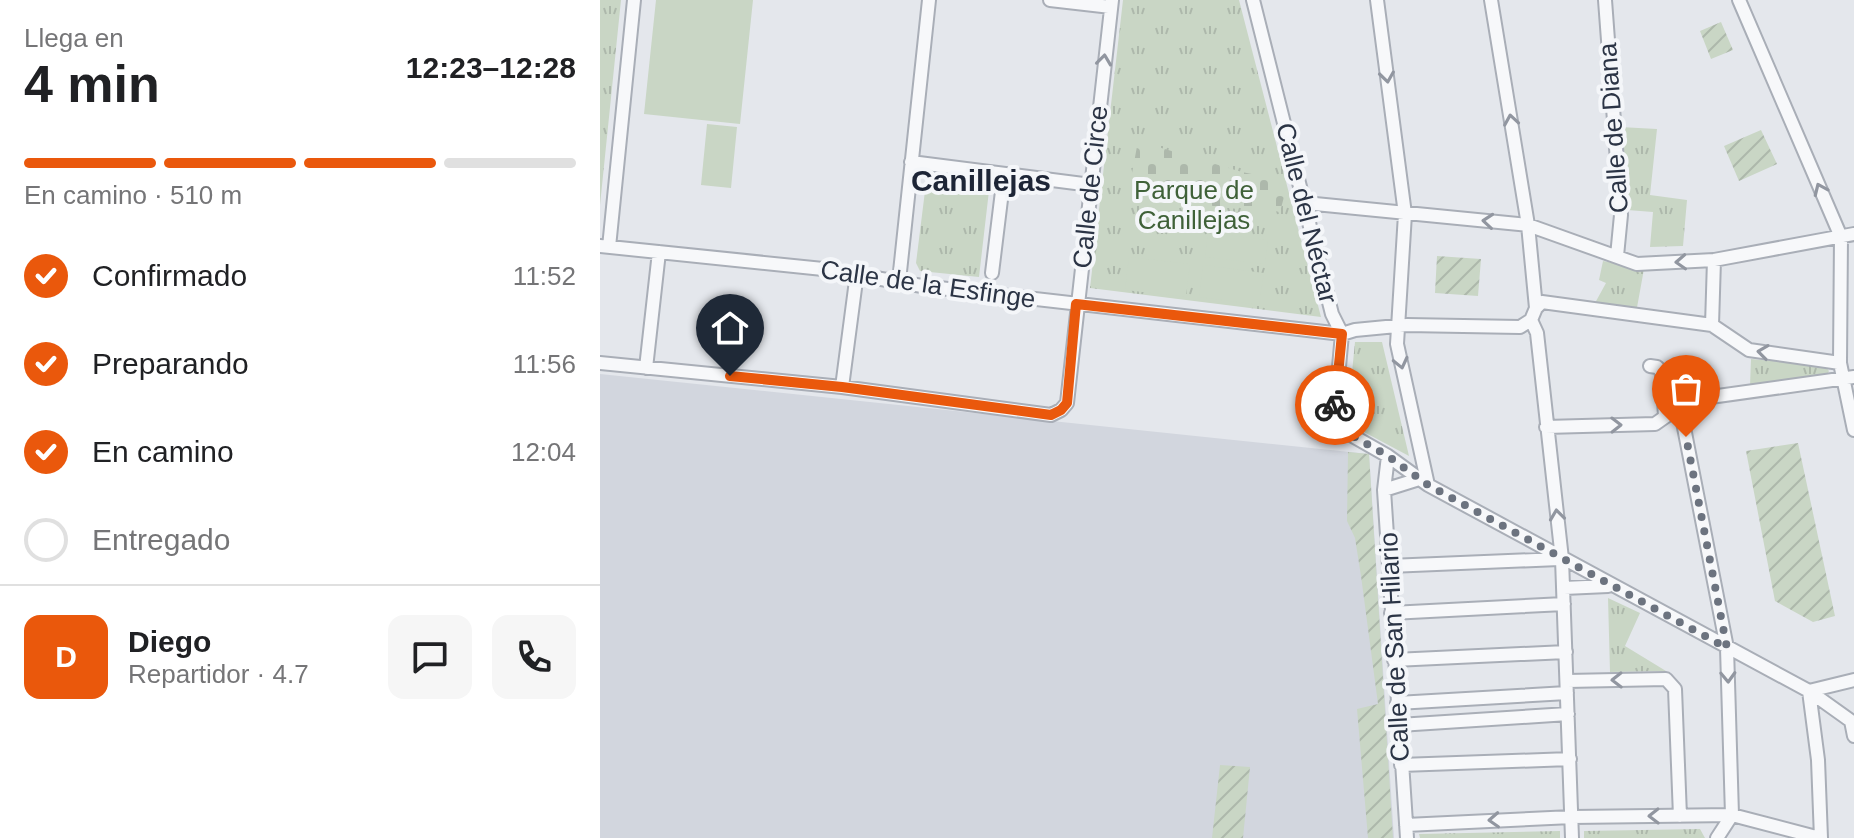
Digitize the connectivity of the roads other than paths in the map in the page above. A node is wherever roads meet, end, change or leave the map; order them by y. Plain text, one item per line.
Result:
1 (634, 0) edge
2 (929, 0) edge
3 (1050, 0) edge
4 (1253, 0) edge
5 (1377, 0) edge
6 (1491, 0) edge
7 (1605, 0) edge
8 (1739, 0) edge
9 (1111, 4) edge
10 (911, 162) junction
11 (1004, 175) junction
12 (1091, 185) junction
13 (1305, 203) junction
14 (1405, 214) junction
15 (1528, 225) junction
16 (1848, 236) edge
17 (604, 246) edge
18 (659, 252) junction
19 (1617, 256) junction
20 (1714, 260) junction
21 (857, 273) junction
22 (992, 273) dead end
23 (899, 281) junction
24 (1076, 304) junction
25 (1534, 314) junction
26 (1712, 325) junction
27 (1396, 328) junction
28 (1342, 334) junction
29 (600, 363) edge
30 (1840, 363) junction
31 (1650, 366) dead end
32 (646, 368) junction
33 (1848, 379) edge
34 (842, 387) junction
35 (1680, 407) junction
36 (1665, 416) junction
37 (1546, 427) junction
38 (1854, 430) edge
39 (1388, 456) junction
40 (1424, 482) junction
41 (1384, 490) junction
42 (1562, 559) junction
43 (1389, 566) junction
44 (1611, 586) junction
45 (1564, 588) junction
46 (1564, 604) junction
47 (1391, 613) junction
48 (1727, 648) junction
49 (1566, 652) junction
50 (1394, 660) junction
51 (1854, 680) edge
52 (1567, 687) junction
53 (1809, 691) junction
54 (1397, 703) junction
55 (1568, 714) junction
56 (1399, 725) junction
57 (1854, 736) edge
58 (1570, 759) junction
59 (1401, 765) junction
60 (1732, 815) junction
61 (1680, 816) junction
62 (1572, 817) junction
63 (1406, 831) edge
64 (1572, 838) edge
65 (1717, 838) edge
66 (1820, 838) edge

1 - 17 street, Calle de la Esfinge
2 - 10 street
3 - 9 street
4 - 13 street, Calle del Néctar
5 -> 14 street
15 -> 6 street
7 - 19 street, Calle de Diana
16 -> 8 street
12 -> 9 street, Calle de Circe
10 - 11 street
10 - 23 street
11 - 12 street
11 - 22 street, Calle de la Esfinge
12 - 24 street, Calle de Circe
13 - 14 street
13 - 28 street, Calle del Néctar
15 -> 14 street
14 - 27 street
15 - 19 street
15 - 25 street
16 - 20 street
16 - 30 street
17 - 18 street, Calle de la Esfinge
18 - 21 street, Calle de la Esfinge
18 - 32 street
20 -> 19 street
20 - 26 street
21 - 23 street, Calle de la Esfinge
21 - 34 street
23 - 24 street, Calle de la Esfinge
24 - 28 street, Calle de la Esfinge
24 - 34 street, Calle de Circe
25 - 26 street, Calle de la Esfinge
25 - 27 street, Calle de la Esfinge
25 - 37 street
30 -> 26 street, Calle de la Esfinge
27 - 28 street, Calle de la Esfinge
27 -> 40 street
28 - 39 street, Calle del Néctar
29 - 32 street
30 - 33 street
31 - 36 street
32 - 34 street
33 - 35 street
33 - 38 street
35 - 36 street
35 - 48 street
37 -> 36 street
42 -> 37 street
39 - 40 street
39 - 41 street, Calle de San Hilario
40 - 41 street
40 - 42 street
41 - 43 street, Calle de San Hilario
42 - 43 street
42 - 44 street
42 - 45 street
43 - 47 street, Calle de San Hilario
44 - 45 street
44 - 48 street
45 - 46 street
46 - 47 street
46 - 49 street
47 - 50 street, Calle de San Hilario
48 - 53 street
48 -> 60 street
49 - 50 street
49 - 52 street
50 - 54 street, Calle de San Hilario
51 - 53 street
52 - 54 street
52 - 55 street
61 -> 52 street
53 - 57 street
53 - 66 street
54 - 56 street, Calle de San Hilario
55 - 56 street
55 - 58 street
56 - 59 street, Calle de San Hilario
58 - 59 street
58 - 62 street
59 - 63 street, Calle de San Hilario
60 - 61 street
60 - 65 street
60 - 66 street
61 -> 62 street
62 -> 63 street
62 - 64 street

